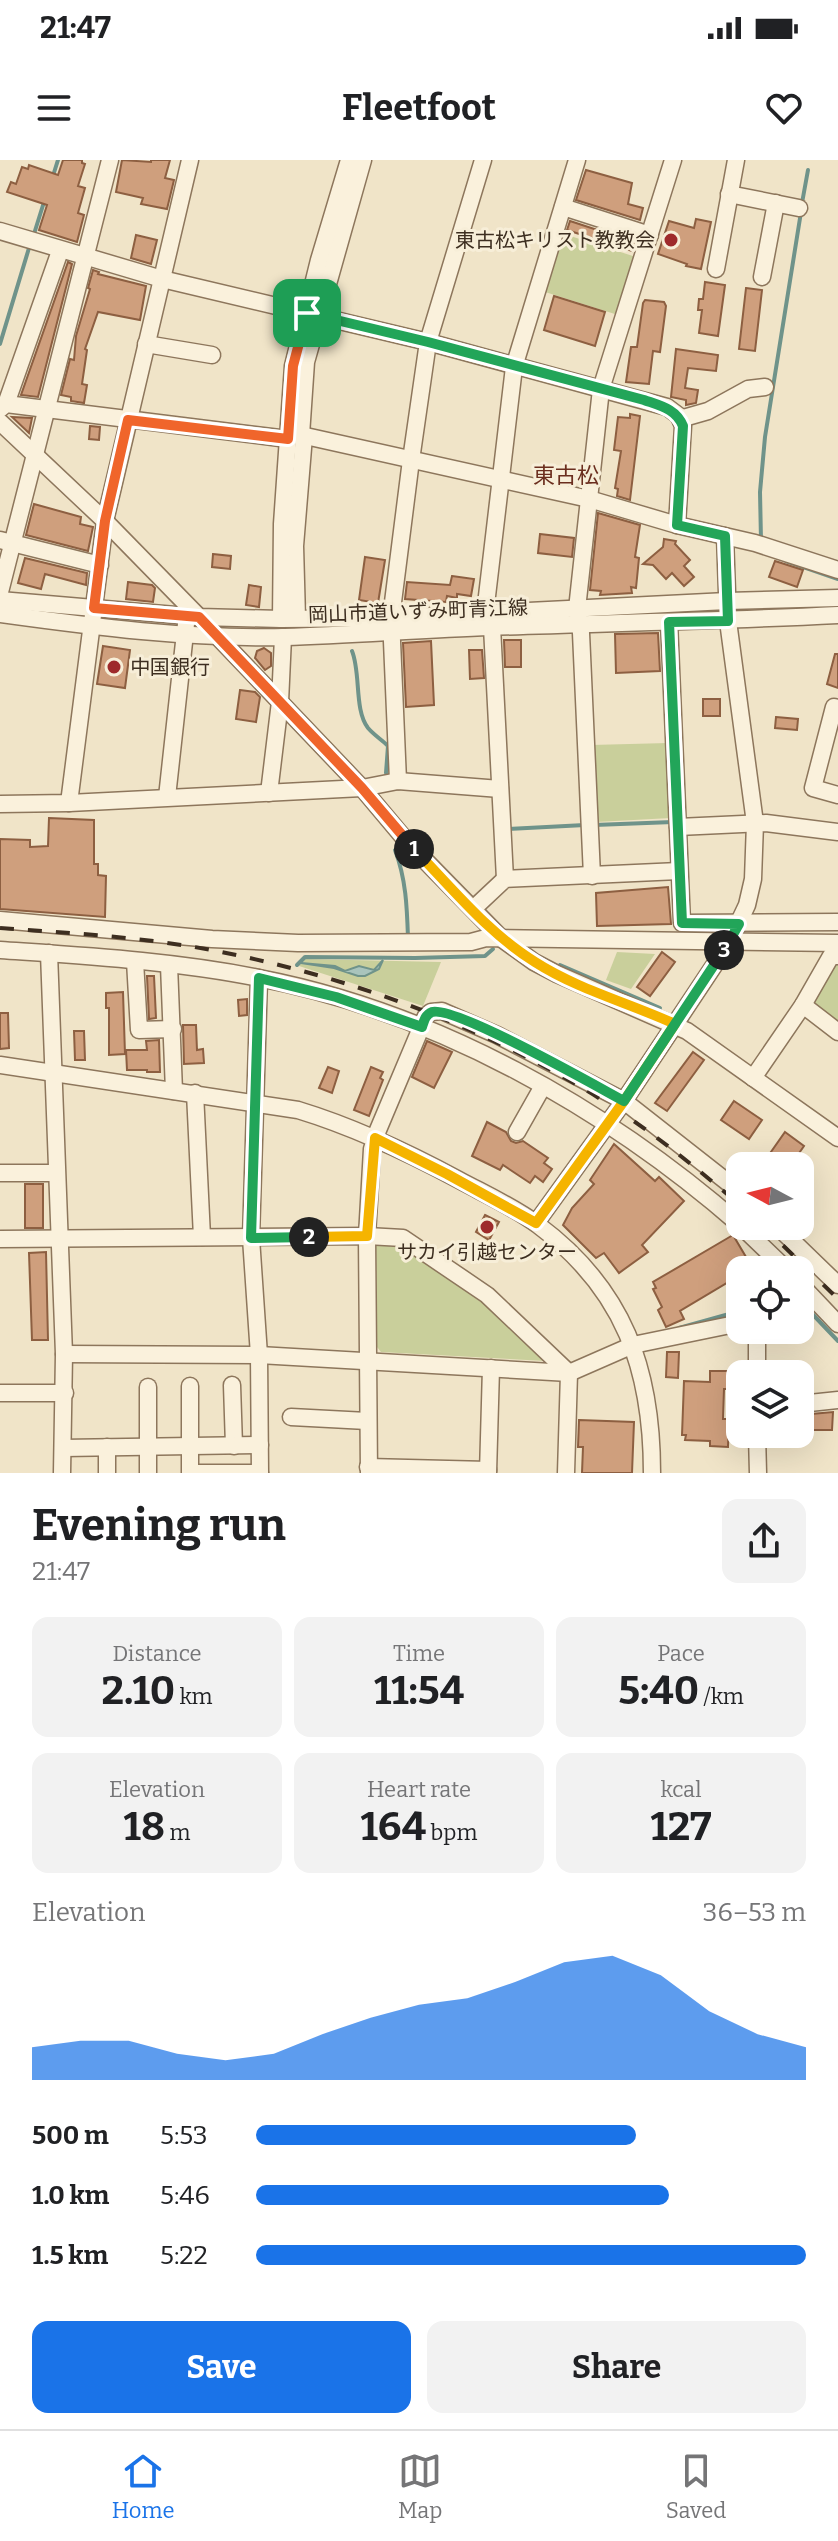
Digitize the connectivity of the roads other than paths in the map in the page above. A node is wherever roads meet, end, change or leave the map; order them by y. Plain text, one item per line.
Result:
1 (110, 160) edge
2 (190, 160) edge
3 (349, 160) edge
4 (363, 160) edge
5 (483, 160) edge
6 (577, 160) edge
7 (673, 160) edge
8 (736, 160) edge
9 (729, 194) junction
10 (776, 203) junction
11 (563, 207) junction
12 (799, 208) dead end
13 (0, 231) edge
14 (650, 235) junction
15 (60, 251) junction
16 (85, 258) junction
17 (716, 269) dead end
18 (762, 277) dead end
19 (162, 279) junction
20 (313, 314) junction
21 (428, 342) junction
22 (146, 344) junction
23 (212, 355) dead end
24 (514, 367) junction
25 (765, 387) dead end
26 (601, 389) junction
27 (3, 406) edge
28 (46, 410) junction
29 (680, 419) junction
30 (128, 420) junction
31 (0, 422) edge
32 (297, 437) junction
33 (33, 452) junction
34 (411, 460) junction
35 (501, 479) junction
36 (589, 499) junction
37 (105, 521) junction
38 (677, 525) junction
39 (725, 536) junction
40 (6, 541) edge
41 (100, 565) junction
42 (838, 570) edge
43 (0, 592) edge
44 (838, 598) edge
45 (0, 600) edge
46 (727, 601) junction
47 (94, 608) junction
48 (0, 614) edge
49 (838, 615) edge
50 (193, 616) junction
51 (289, 618) junction
52 (579, 618) junction
53 (489, 620) junction
54 (728, 621) junction
55 (669, 622) junction
56 (391, 625) junction
57 (93, 627) junction
58 (185, 634) junction
59 (216, 635) junction
60 (283, 637) junction
61 (280, 702) junction
62 (838, 708) edge
63 (398, 781) junction
64 (362, 788) junction
65 (500, 789) junction
66 (269, 793) junction
67 (838, 795) edge
68 (167, 797) junction
69 (69, 803) junction
70 (0, 804) edge
71 (677, 823) junction
72 (755, 823) junction
73 (838, 832) edge
74 (679, 871) junction
75 (592, 876) junction
76 (505, 879) junction
77 (473, 909) junction
78 (0, 920) edge
79 (838, 922) edge
80 (739, 924) junction
81 (502, 939) junction
82 (729, 943) junction
83 (838, 943) edge
84 (0, 950) edge
85 (49, 953) junction
86 (838, 956) edge
87 (135, 961) junction
88 (169, 965) junction
89 (259, 978) junction
90 (803, 1005) junction
91 (675, 1024) junction
92 (422, 1027) junction
93 (173, 1029) junction
94 (838, 1032) edge
95 (0, 1065) edge
96 (55, 1073) junction
97 (756, 1074) junction
98 (543, 1086) junction
99 (174, 1091) junction
100 (195, 1093) junction
101 (624, 1101) junction
102 (254, 1102) junction
103 (608, 1124) junction
104 (517, 1132) dead end
105 (375, 1138) junction
106 (838, 1138) edge
107 (0, 1173) edge
108 (56, 1173) junction
109 (726, 1181) edge
110 (726, 1214) edge
111 (536, 1223) junction
112 (367, 1236) junction
113 (202, 1237) junction
114 (251, 1238) junction
115 (0, 1239) edge
116 (60, 1239) junction
117 (755, 1240) edge
118 (791, 1240) edge
119 (772, 1256) edge
120 (808, 1256) edge
121 (814, 1262) edge
122 (838, 1285) edge
123 (814, 1299) edge
124 (838, 1324) edge
125 (726, 1326) edge
126 (633, 1345) junction
127 (64, 1354) junction
128 (259, 1355) junction
129 (366, 1361) junction
130 (491, 1368) junction
131 (569, 1373) junction
132 (232, 1385) dead end
133 (190, 1386) dead end
134 (148, 1387) dead end
135 (0, 1393) edge
136 (65, 1393) junction
137 (838, 1400) edge
138 (814, 1403) edge
139 (291, 1417) dead end
140 (367, 1421) junction
141 (260, 1445) junction
142 (189, 1446) junction
143 (234, 1446) junction
144 (107, 1447) junction
145 (148, 1447) junction
146 (63, 1448) junction
147 (757, 1448) edge
148 (368, 1470) edge
149 (488, 1472) edge
150 (62, 1473) edge
151 (107, 1473) edge
152 (148, 1473) edge
153 (260, 1473) edge
154 (566, 1473) edge
155 (652, 1473) edge
156 (758, 1473) edge

1 - 16 street
2 - 19 street
3 - 20 street
4 - 20 street
5 - 21 street
6 - 11 street
7 - 14 street
8 - 9 street
9 - 10 street
9 - 17 street
10 - 12 street
10 - 18 street
11 - 14 street
11 - 24 street
13 - 15 street
14 - 26 street
15 - 16 street
15 - 27 street
16 - 19 street
16 - 28 street
19 - 20 street
19 - 22 street
20 - 21 street
20 - 32 street
21 - 24 street
21 - 34 street
22 - 23 street
22 - 30 street
24 - 26 street
24 - 35 street
25 - 29 street
26 - 29 street
26 - 36 street
27 - 28 street
28 - 30 street
28 - 33 street
29 - 38 street
30 - 32 street
30 - 37 street
31 - 33 street
32 - 34 street
32 - 51 street
33 - 37 street
33 - 40 street
34 - 35 street
34 - 56 street
35 - 36 street
35 - 53 street
36 - 38 street
36 - 52 street
37 - 41 street
37 - 50 street
38 - 39 street
39 - 42 street
39 - 46 street
40 - 41 street
40 - 43 street
41 - 47 street
44 - 46 street, 岡山市道いずみ町青江線
45 - 47 street, 岡山市道いずみ町青江線
46 - 52 street, 岡山市道いずみ町青江線
46 - 54 street
47 - 50 street, 岡山市道いずみ町青江線
47 - 57 street
48 - 57 street, 岡山市道いずみ町青江線
49 - 54 street, 岡山市道いずみ町青江線
50 - 51 street, 岡山市道いずみ町青江線
50 - 58 street
50 - 59 street
51 - 56 street, 岡山市道いずみ町青江線
52 - 53 street, 岡山市道いずみ町青江線
52 - 55 street, 岡山市道いずみ町青江線
52 - 75 street
53 - 56 street, 岡山市道いずみ町青江線
53 - 65 street
54 - 55 street, 岡山市道いずみ町青江線
54 - 72 street
55 - 71 street
56 - 60 street, 岡山市道いずみ町青江線
56 - 63 street
57 - 58 street, 岡山市道いずみ町青江線
57 - 69 street
58 - 59 street, 岡山市道いずみ町青江線
58 - 68 street
59 - 60 street, 岡山市道いずみ町青江線
59 - 61 street
60 - 61 street
61 - 64 street
61 - 66 street
62 - 67 street
63 - 64 street
63 - 65 street
64 - 66 street
64 - 77 street
65 - 76 street
66 - 68 street
68 - 69 street
69 - 70 street
71 - 72 street
71 - 74 street
72 - 73 street
72 - 80 street
74 - 75 street
74 - 80 street
75 - 76 street
76 - 77 street
77 - 81 street
78 - 81 street
79 - 80 street
80 - 82 street
81 - 82 street
81 - 91 street
82 - 83 street
82 - 91 street
84 - 85 street
85 - 87 street
85 - 96 street
86 - 90 street
87 - 88 street
87 - 93 street
88 - 89 street
88 - 93 street
89 - 92 street
89 - 102 street
90 - 94 street
90 - 97 street
91 - 97 street
91 - 101 street
92 - 98 street
92 - 101 street
92 - 105 street
93 - 99 street
95 - 96 street
96 - 99 street
96 - 108 street
97 - 106 street
98 - 103 street
98 - 104 street
99 - 100 street
100 - 102 street
100 - 113 street
101 - 103 street
101 - 109 street
102 - 105 street
102 - 114 street
103 - 110 street
103 - 111 street
105 - 111 street
105 - 112 street
107 - 108 street
108 - 116 street
111 - 126 street
112 - 114 street
112 - 129 street
112 - 131 street
113 - 114 street
113 - 116 street
114 - 128 street
115 - 116 street
116 - 127 street
117 - 119 street
118 - 120 street
121 - 122 street
123 - 124 street
125 - 126 street
126 - 131 street
126 - 155 street
127 - 128 street
127 - 136 street
128 - 129 street
128 - 141 street
129 - 130 street
129 - 140 street
130 - 131 street
130 - 149 street
131 - 154 street
132 - 143 street
133 - 142 street
134 - 145 street
135 - 136 street
136 - 146 street
137 - 138 street
139 - 140 street
140 - 148 street
141 - 143 street
141 - 153 street
142 - 143 street
142 - 145 street
142 - 153 street
144 - 145 street
144 - 146 street
144 - 151 street
145 - 152 street
146 - 150 street
147 - 156 street
148 - 149 street

